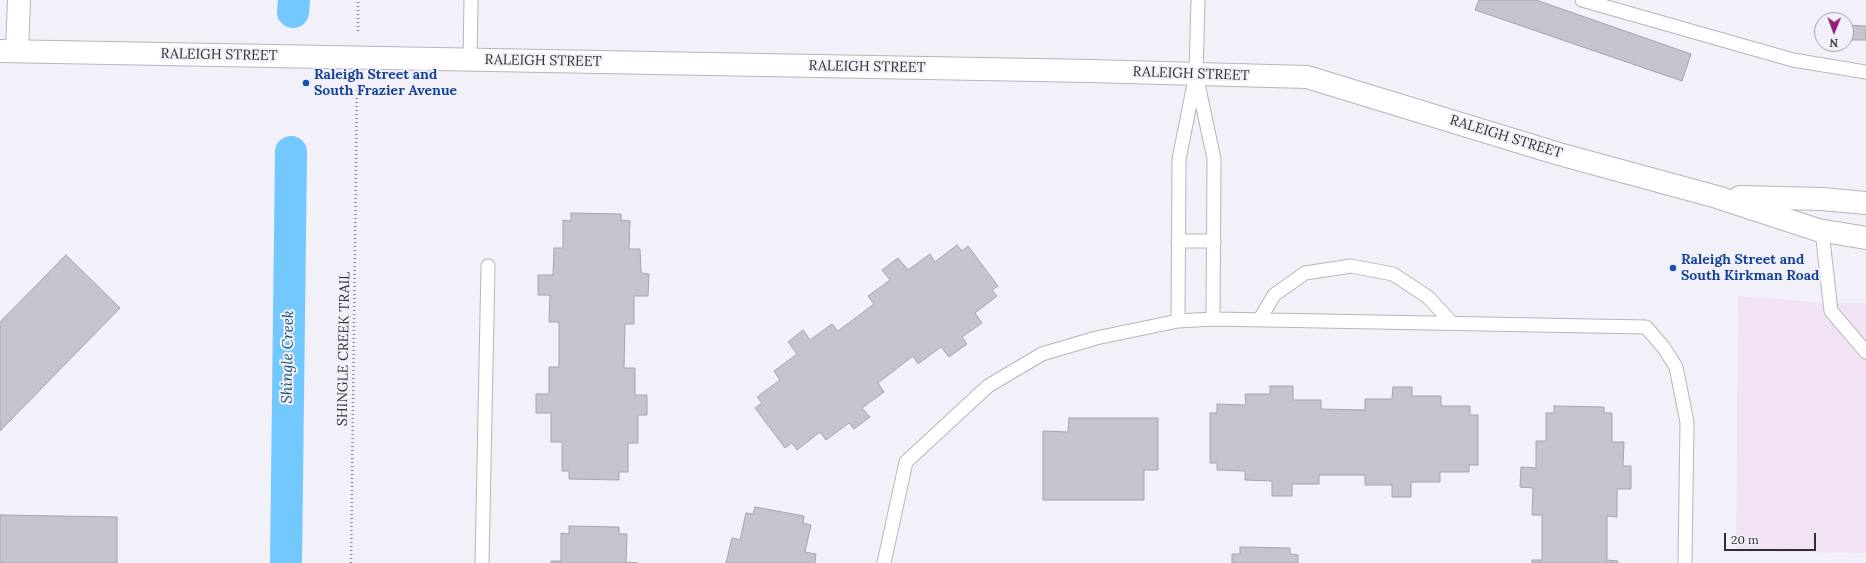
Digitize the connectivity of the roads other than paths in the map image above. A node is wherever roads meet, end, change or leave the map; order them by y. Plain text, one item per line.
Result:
1 (19, 0) edge
2 (471, 0) edge
3 (1198, 0) edge
4 (1582, 0) edge
5 (9, 51) edge
6 (470, 60) junction
7 (1866, 72) edge
8 (1196, 74) junction
9 (1717, 197) junction
10 (1866, 203) edge
11 (1822, 231) junction
12 (1866, 238) edge
13 (1178, 241) junction
14 (1214, 241) junction
15 (488, 266) dead end
16 (1213, 319) junction
17 (1260, 319) junction
18 (1178, 321) junction
19 (1452, 323) junction
20 (1866, 352) edge
21 (482, 563) edge
22 (884, 563) edge
23 (1685, 563) edge

1 - 5 street
2 - 6 lane
3 - 8 lane
4 - 7 lane
5 - 6 street, RALEIGH STREET
6 - 8 street, RALEIGH STREET
8 - 9 street, RALEIGH STREET
8 - 13 lane
8 - 14 lane
9 - 10 street, RALEIGH STREET
9 - 11 street, RALEIGH STREET
11 - 12 street, RALEIGH STREET
11 - 20 lane
13 - 14 lane
13 - 18 lane
14 - 16 lane
15 - 21 lane
16 - 17 lane
16 - 18 lane
17 - 19 lane
17 - 19 lane
18 - 22 lane
19 - 23 lane

